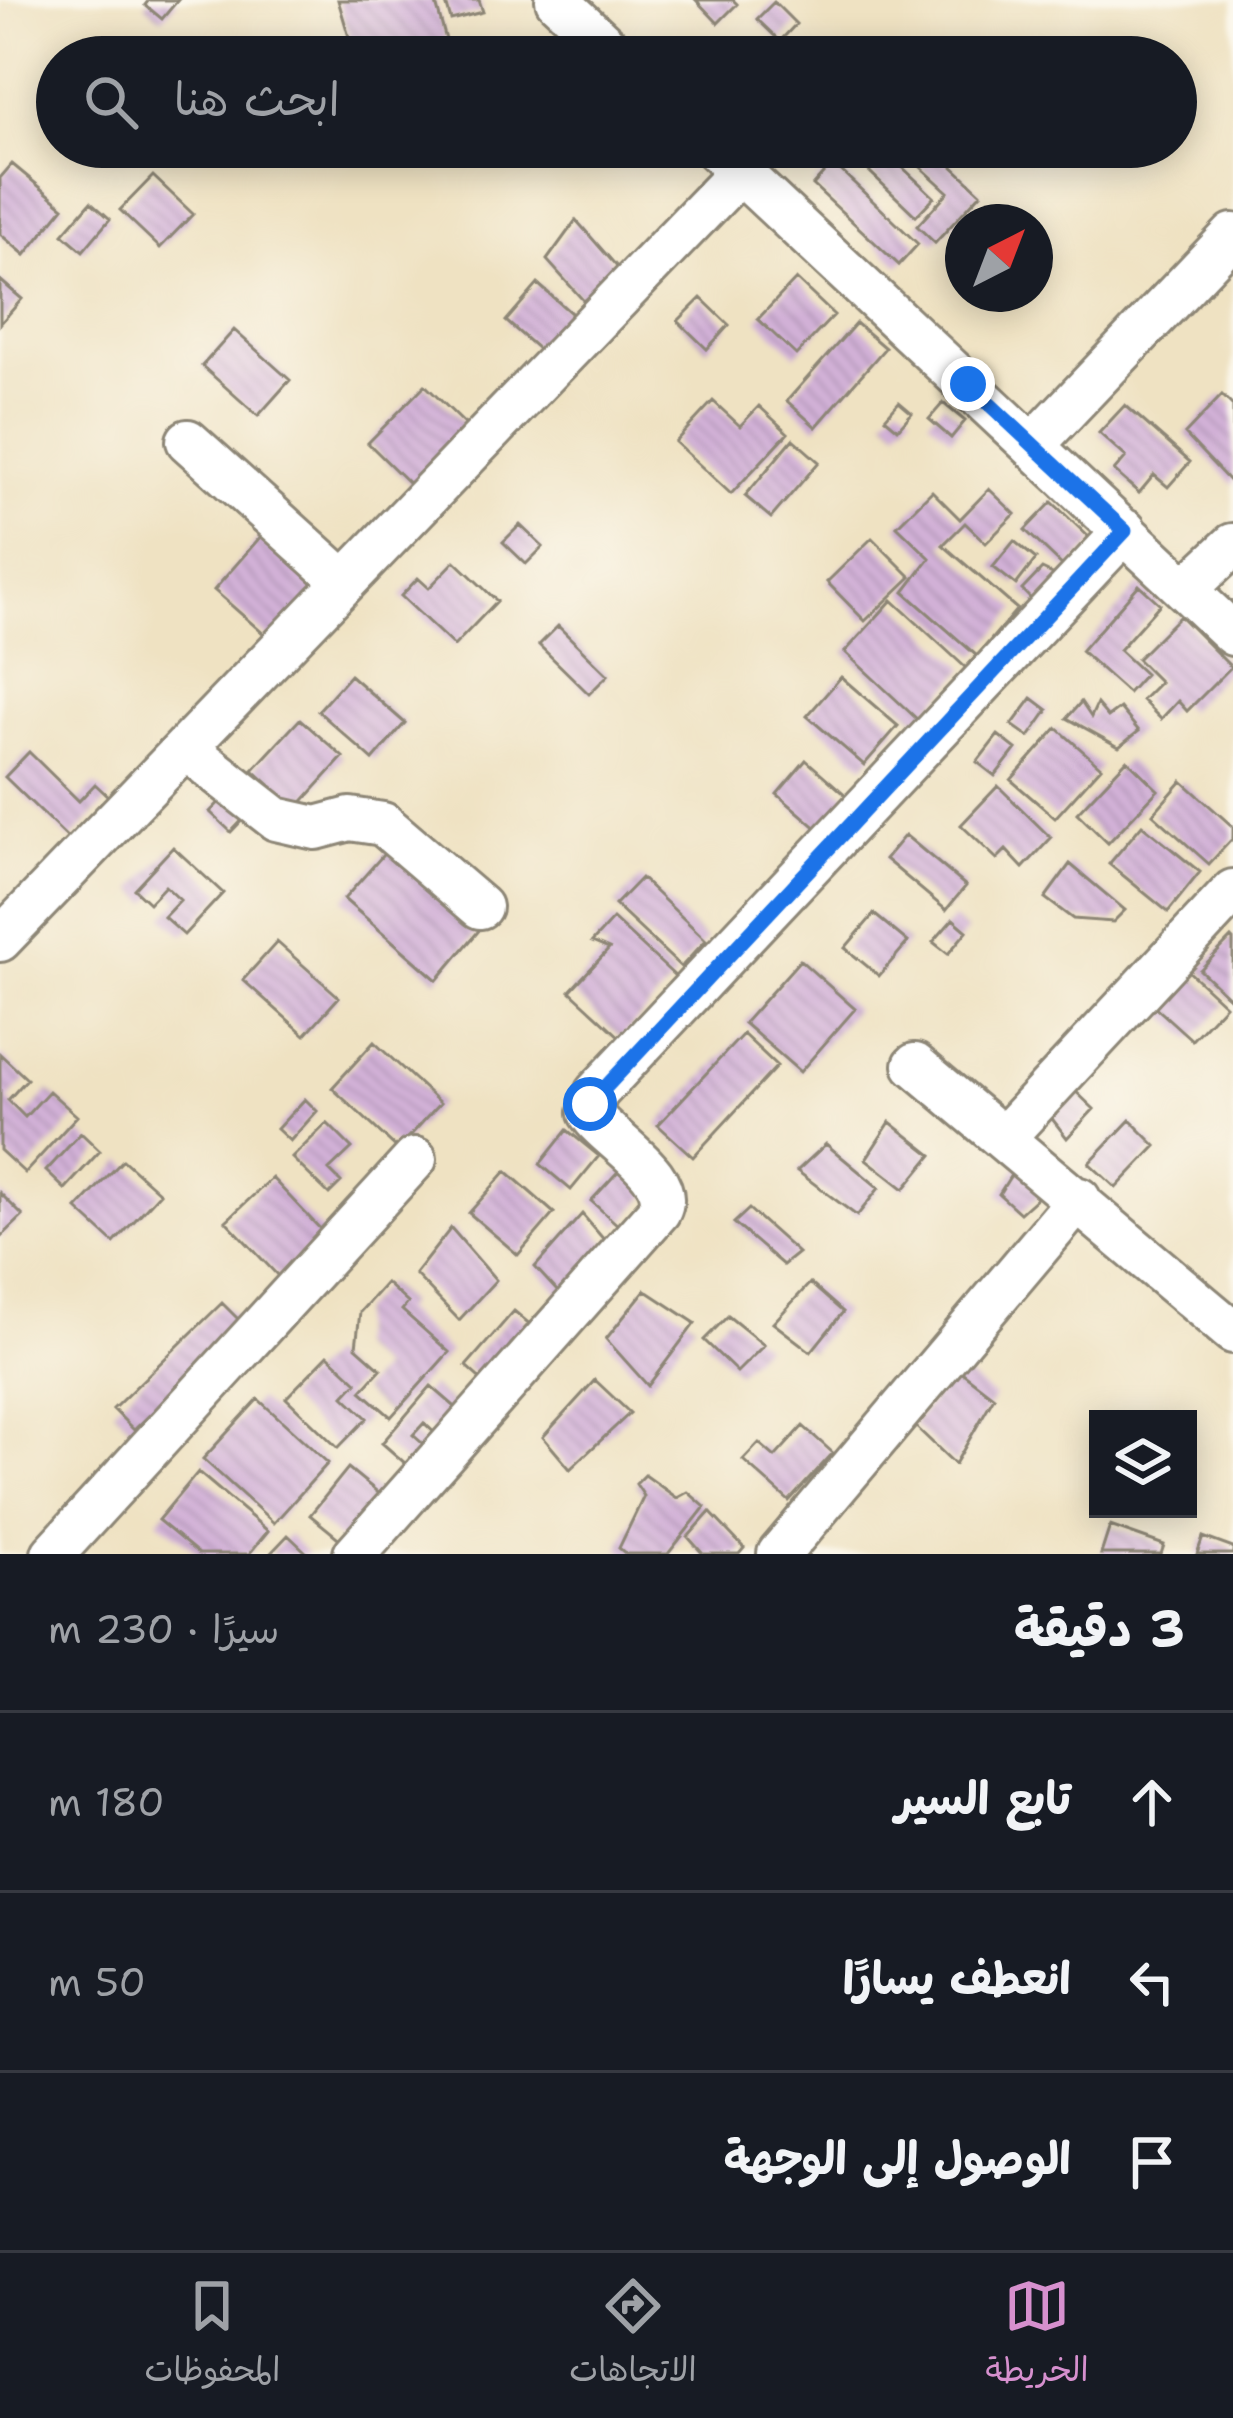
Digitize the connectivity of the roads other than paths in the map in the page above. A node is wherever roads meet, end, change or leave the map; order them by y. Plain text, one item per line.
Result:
1 (557, 0) edge
2 (596, 36) edge
3 (718, 168) edge
4 (736, 168) edge
5 (1233, 235) edge
6 (188, 441) dead end
7 (1033, 445) junction
8 (1125, 531) junction
9 (1233, 544) edge
10 (345, 582) junction
11 (1186, 589) junction
12 (1233, 634) edge
13 (185, 748) junction
14 (1233, 891) edge
15 (480, 907) dead end
16 (0, 940) edge
17 (915, 1065) dead end
18 (1004, 1138) junction
19 (415, 1159) dead end
20 (1079, 1198) junction
21 (1233, 1332) edge
22 (52, 1554) edge
23 (355, 1554) edge
24 (779, 1554) edge

1 - 2 street
3 - 10 street
4 - 7 street
5 - 7 street
6 - 10 street
7 - 8 street
8 - 11 street
8 - 23 street
9 - 11 street
10 - 13 street
11 - 12 street
13 - 15 street
13 - 16 street
14 - 18 street
17 - 18 street
18 - 20 street
19 - 22 street
20 - 21 street
20 - 24 street

